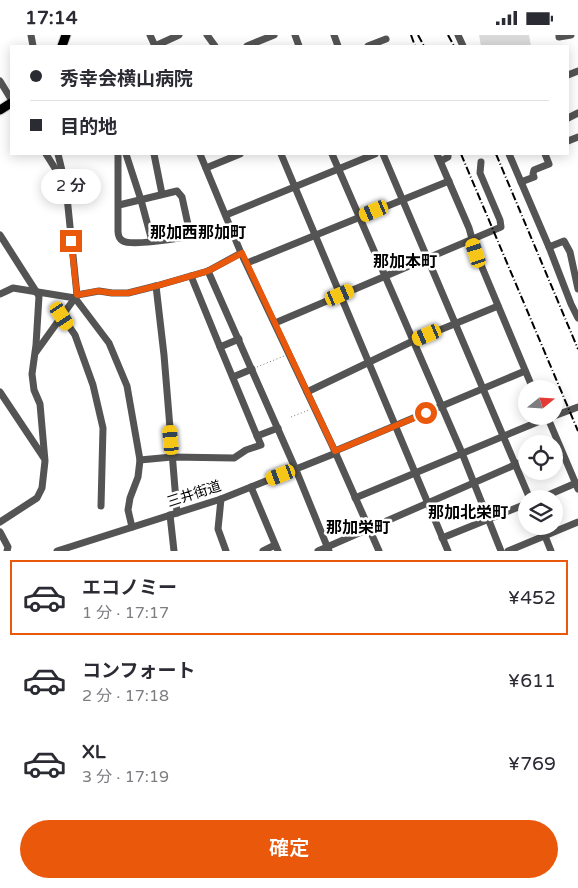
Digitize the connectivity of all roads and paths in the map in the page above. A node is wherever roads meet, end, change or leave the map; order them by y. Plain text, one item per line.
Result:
1 (179, 35) edge
2 (274, 35) edge
3 (559, 35) edge
4 (571, 35) edge
5 (265, 37) edge
6 (387, 40) edge
7 (157, 45) edge
8 (249, 45) edge
9 (371, 45) edge
10 (0, 81) edge
11 (10, 100) edge
12 (47, 155) edge
13 (58, 155) edge
14 (118, 155) edge
15 (126, 155) edge
16 (154, 155) edge
17 (200, 155) edge
18 (238, 155) edge
19 (281, 155) edge
20 (332, 155) edge
21 (373, 155) edge
22 (383, 155) edge
23 (438, 155) edge
24 (448, 155) edge
25 (509, 155) edge
26 (544, 155) edge
27 (441, 161) junction
28 (481, 162) dead end
29 (206, 168) junction
30 (339, 169) junction
31 (449, 181) junction
32 (521, 182) junction
33 (66, 187) junction
34 (295, 187) junction
35 (162, 194) junction
36 (402, 199) junction
37 (141, 200) junction
38 (119, 205) junction
39 (226, 215) junction
40 (360, 217) junction
41 (0, 235) edge
42 (315, 235) junction
43 (472, 240) junction
44 (152, 241) junction
45 (548, 247) junction
46 (578, 249) edge
47 (570, 252) junction
48 (242, 253) junction
49 (427, 258) junction
50 (247, 263) junction
51 (208, 271) junction
52 (191, 276) junction
53 (385, 276) junction
54 (156, 286) junction
55 (578, 289) edge
56 (37, 291) junction
57 (0, 294) edge
58 (340, 295) junction
59 (76, 297) junction
60 (498, 306) junction
61 (62, 316) junction
62 (578, 318) edge
63 (275, 323) junction
64 (455, 323) junction
65 (239, 339) junction
66 (413, 341) junction
67 (220, 347) junction
68 (34, 354) junction
69 (289, 354) junction
70 (368, 363) junction
71 (252, 369) junction
72 (525, 371) junction
73 (233, 377) junction
74 (529, 380) edge
75 (483, 388) junction
76 (0, 392) edge
77 (308, 392) junction
78 (442, 406) junction
79 (314, 407) junction
80 (578, 407) edge
81 (563, 412) edge
82 (291, 417) dead end
83 (529, 425) edge
84 (395, 426) junction
85 (278, 428) junction
86 (257, 436) junction
87 (504, 436) junction
88 (335, 452) junction
89 (462, 453) junction
90 (172, 457) junction
91 (563, 459) edge
92 (140, 460) junction
93 (45, 461) junction
94 (516, 465) junction
95 (296, 470) junction
96 (415, 474) junction
97 (474, 483) junction
98 (577, 486) edge
99 (251, 487) junction
100 (526, 490) edge
101 (563, 491) edge
102 (356, 498) junction
103 (221, 499) junction
104 (427, 502) junction
105 (102, 506) dead end
106 (518, 507) edge
107 (173, 514) junction
108 (489, 520) junction
109 (0, 521) edge
110 (578, 522) edge
111 (132, 527) junction
112 (369, 528) junction
113 (563, 528) edge
114 (0, 532) edge
115 (545, 535) joint
116 (442, 538) junction
117 (277, 548) edge
118 (328, 549) edge
119 (7, 551) edge
120 (56, 551) edge
121 (174, 551) edge
122 (226, 551) edge
123 (263, 551) edge
124 (318, 551) edge
125 (379, 551) edge
126 (448, 551) edge
127 (502, 551) edge
128 (508, 551) edge
129 (551, 551) edge

1 - 7 street
2 - 5 street
3 - 4 street
5 - 8 street
6 - 9 street
10 - 11 street
12 - 33 street
13 - 33 street
14 - 38 street
15 - 37 street
16 - 35 street
17 - 29 street
18 - 29 street
19 - 34 street
20 - 30 street
21 - 30 street
22 - 36 street
23 - 27 street
24 - 27 street
25 - 32 street
26 - 32 street
27 - 31 street
28 - 43 street
29 - 39 street
30 - 34 street
30 - 40 street
31 - 36 street
31 - 43 street
32 - 45 street
33 - 59 street
34 - 39 street
34 - 42 street
35 - 37 street
35 - 44 street
36 - 40 street
36 - 49 street
37 - 38 street
37 - 44 street
38 - 44 street
39 - 48 street
40 - 42 street
40 - 53 street
41 - 56 street
42 - 50 street
42 - 58 street
43 - 49 street
43 - 60 street
45 - 47 street
45 - 62 street
46 - 47 street
47 - 55 street
48 - 50 street
48 - 51 street
49 - 53 street
49 - 64 street
50 - 63 street
51 - 52 street
51 - 65 street
52 - 54 street
52 - 67 street
53 - 58 street
53 - 66 street
54 - 59 street
54 - 90 street
56 - 57 street
56 - 59 street
56 - 68 street
58 - 63 street
58 - 70 street
59 - 61 street
59 - 92 street
60 - 64 street
60 - 72 street
61 - 68 street
61 - 105 street
63 - 69 street
64 - 66 street
64 - 75 street
65 - 67 street
65 - 71 street
66 - 70 street
66 - 78 street
67 - 73 street
68 - 93 street
69 - 71 path
69 - 77 street
70 - 77 street
70 - 84 street
71 - 73 street
71 - 85 street
72 - 74 street
72 - 75 street, 三井街道
73 - 86 street
75 - 78 street, 三井街道
75 - 87 street
76 - 93 street
77 - 79 street
78 - 84 street, 三井街道
78 - 89 street
79 - 82 path
79 - 88 street
80 - 81 street
83 - 87 street
84 - 88 street, 三井街道
84 - 96 street
85 - 86 street
85 - 95 street
86 - 90 street
87 - 89 street
87 - 94 street
88 - 95 street, 三井街道
88 - 102 street
89 - 96 street
89 - 97 street
90 - 92 street
90 - 107 street
91 - 98 street
92 - 111 street
93 - 109 street
94 - 97 street
94 - 100 street
95 - 99 street, 三井街道
95 - 118 street
96 - 102 street
96 - 104 street
97 - 104 street
97 - 108 street
98 - 101 street
99 - 103 street, 三井街道
99 - 117 street
102 - 112 street
103 - 107 street, 三井街道
103 - 122 street
104 - 112 street
104 - 116 street
106 - 108 street
107 - 111 street, 三井街道
107 - 121 street
108 - 116 street
108 - 127 street
110 - 113 street
111 - 120 street, 三井街道
112 - 118 street
112 - 125 street
114 - 119 street
115 - 128 street
115 - 129 street
116 - 126 street
117 - 123 street
118 - 124 street

